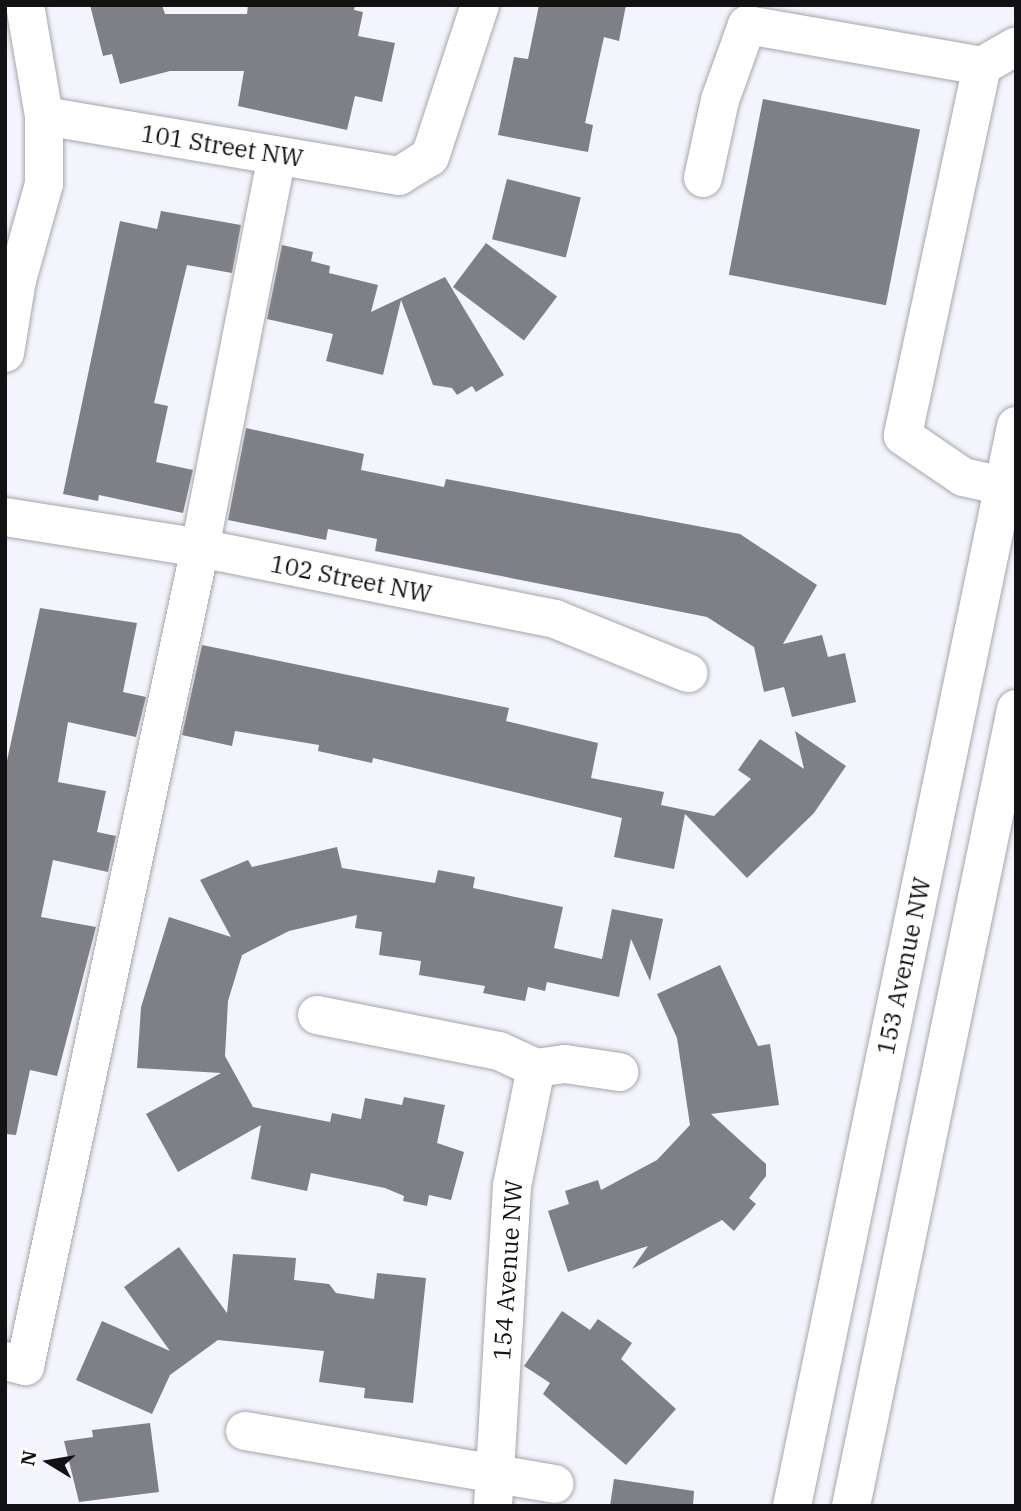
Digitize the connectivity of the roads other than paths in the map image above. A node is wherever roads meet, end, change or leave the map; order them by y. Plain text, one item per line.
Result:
1 (24, 5) edge
2 (481, 5) edge
3 (1016, 46) edge
4 (982, 66) junction
5 (44, 116) junction
6 (277, 155) junction
7 (703, 178) dead end
8 (5, 353) edge
9 (1016, 426) edge
10 (1003, 486) junction
11 (5, 517) edge
12 (200, 548) junction
13 (688, 673) dead end
14 (1016, 709) edge
15 (317, 1015) dead end
16 (536, 1068) junction
17 (620, 1072) dead end
18 (15, 1364) edge
19 (245, 1431) dead end
20 (554, 1484) dead end
21 (493, 1490) edge
22 (792, 1506) edge
23 (851, 1506) edge

1 - 5 street
2 - 6 street, 101 Street NW
3 - 4 street
4 - 7 street
4 - 10 street
5 - 6 street, 101 Street NW
5 - 8 street
6 - 12 street
9 - 10 street, 153 Avenue NW
10 - 22 street, 153 Avenue NW
11 - 12 street, 102 Street NW
12 - 13 street, 102 Street NW
12 - 18 street
14 - 23 street
15 - 16 street
16 - 17 street
16 - 21 street, 154 Avenue NW
19 - 21 street
20 - 21 street

